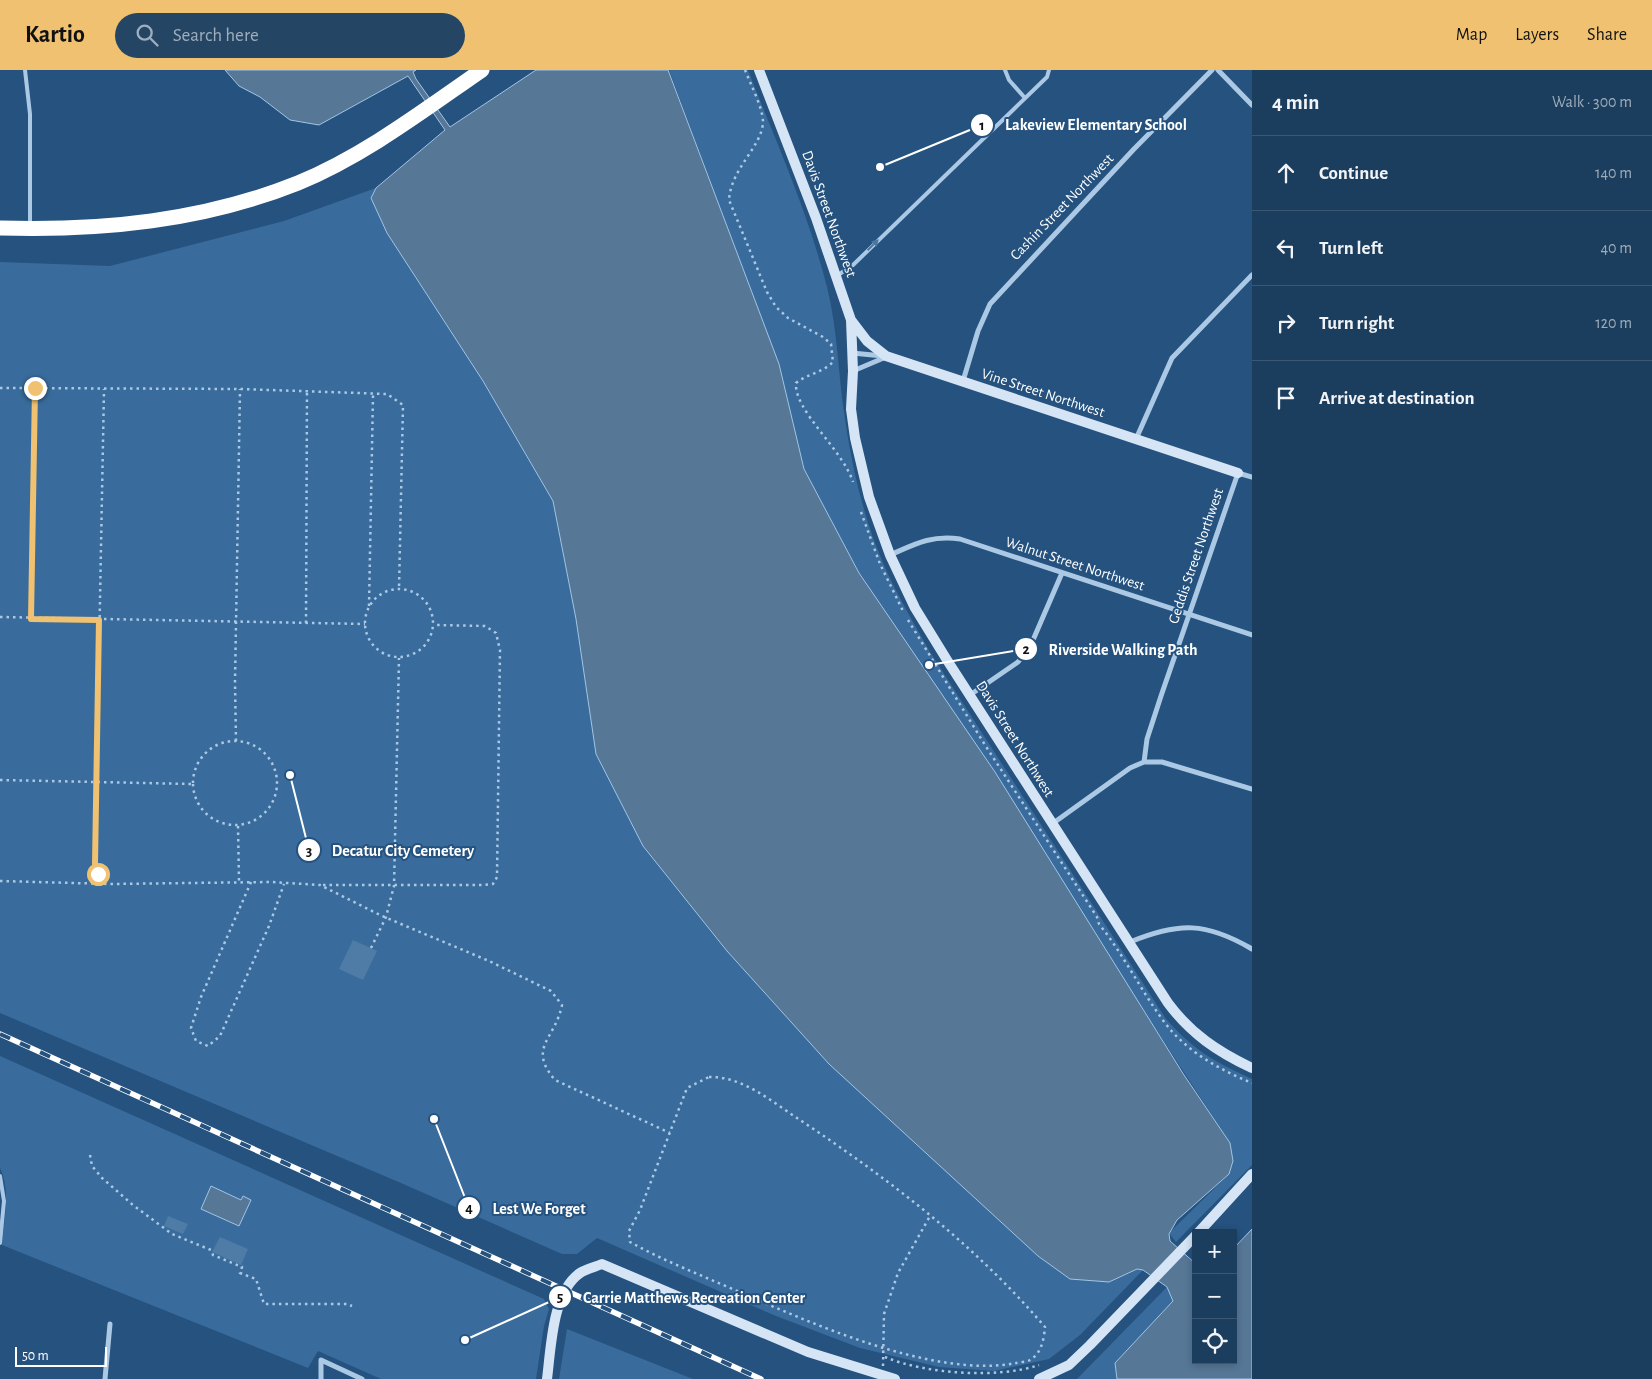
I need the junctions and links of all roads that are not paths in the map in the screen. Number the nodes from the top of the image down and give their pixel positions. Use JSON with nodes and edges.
{"nodes":[{"id":1,"x":25,"y":70,"type":"edge"},
{"id":2,"x":482,"y":70,"type":"edge"},
{"id":3,"x":759,"y":70,"type":"edge"},
{"id":4,"x":1005,"y":70,"type":"edge"},
{"id":5,"x":1049,"y":70,"type":"edge"},
{"id":6,"x":1212,"y":70,"type":"edge"},
{"id":7,"x":1218,"y":70,"type":"edge"},
{"id":8,"x":1025,"y":98,"type":"junction"},
{"id":9,"x":1252,"y":104,"type":"edge"},
{"id":10,"x":0,"y":228,"type":"edge"},
{"id":11,"x":30,"y":229,"type":"junction"},
{"id":12,"x":1252,"y":275,"type":"edge"},
{"id":13,"x":836,"y":276,"type":"junction"},
{"id":14,"x":851,"y":320,"type":"junction"},
{"id":15,"x":851,"y":353,"type":"junction"},
{"id":16,"x":886,"y":356,"type":"junction"},
{"id":17,"x":853,"y":371,"type":"junction"},
{"id":18,"x":963,"y":382,"type":"junction"},
{"id":19,"x":1136,"y":439,"type":"junction"},
{"id":20,"x":1238,"y":472,"type":"junction"},
{"id":21,"x":1252,"y":477,"type":"edge"},
{"id":22,"x":890,"y":555,"type":"junction"},
{"id":23,"x":1062,"y":573,"type":"junction"},
{"id":24,"x":1188,"y":614,"type":"junction"},
{"id":25,"x":1252,"y":635,"type":"edge"},
{"id":26,"x":970,"y":695,"type":"junction"},
{"id":27,"x":1144,"y":762,"type":"junction"},
{"id":28,"x":1252,"y":789,"type":"edge"},
{"id":29,"x":1052,"y":824,"type":"junction"},
{"id":30,"x":1130,"y":942,"type":"junction"},
{"id":31,"x":1252,"y":949,"type":"edge"},
{"id":32,"x":1252,"y":1068,"type":"edge"},
{"id":33,"x":1252,"y":1174,"type":"edge"},
{"id":34,"x":0,"y":1176,"type":"edge"},
{"id":35,"x":1202,"y":1229,"type":"edge"},
{"id":36,"x":1192,"y":1239,"type":"edge"},
{"id":37,"x":0,"y":1243,"type":"edge"},
{"id":38,"x":110,"y":1324,"type":"dead end"},
{"id":39,"x":106,"y":1379,"type":"edge"},
{"id":40,"x":321,"y":1379,"type":"edge"},
{"id":41,"x":362,"y":1379,"type":"edge"},
{"id":42,"x":547,"y":1379,"type":"edge"},
{"id":43,"x":895,"y":1379,"type":"edge"},
{"id":44,"x":1039,"y":1379,"type":"edge"}],
"edges":[{"from":1,"to":11,"type":"lane"},
{"from":2,"to":11,"type":"highway"},
{"from":3,"to":13,"type":"street","name":"Davis Street Northwest"},
{"from":4,"to":8,"type":"lane"},
{"from":5,"to":8,"type":"lane"},
{"from":6,"to":18,"type":"street","name":"Cashin Street Northwest"},
{"from":7,"to":9,"type":"street"},
{"from":13,"to":8,"type":"lane","one_way":true},
{"from":10,"to":11,"type":"highway"},
{"from":12,"to":19,"type":"street"},
{"from":13,"to":14,"type":"street","name":"Davis Street Northwest"},
{"from":14,"to":15,"type":"street","name":"Davis Street Northwest"},
{"from":14,"to":16,"type":"street","name":"Vine Street Northwest"},
{"from":15,"to":16,"type":"street"},
{"from":15,"to":17,"type":"street","name":"Davis Street Northwest"},
{"from":16,"to":17,"type":"street"},
{"from":16,"to":18,"type":"street","name":"Vine Street Northwest"},
{"from":17,"to":22,"type":"street","name":"Davis Street Northwest"},
{"from":18,"to":19,"type":"street","name":"Vine Street Northwest"},
{"from":19,"to":20,"type":"street","name":"Vine Street Northwest"},
{"from":20,"to":21,"type":"street"},
{"from":20,"to":24,"type":"street","name":"Geddis Street Northwest"},
{"from":22,"to":23,"type":"street","name":"Walnut Street Northwest"},
{"from":22,"to":26,"type":"street","name":"Davis Street Northwest"},
{"from":23,"to":24,"type":"street","name":"Walnut Street Northwest"},
{"from":23,"to":26,"type":"street"},
{"from":24,"to":25,"type":"street","name":"Walnut Street Northwest"},
{"from":24,"to":27,"type":"street","name":"Geddis Street Northwest"},
{"from":26,"to":29,"type":"street","name":"Davis Street Northwest"},
{"from":27,"to":28,"type":"street"},
{"from":27,"to":29,"type":"street"},
{"from":29,"to":30,"type":"street","name":"Davis Street Northwest"},
{"from":30,"to":31,"type":"street"},
{"from":30,"to":32,"type":"street","name":"Davis Street Northwest"},
{"from":33,"to":35,"type":"street"},
{"from":34,"to":37,"type":"lane"},
{"from":36,"to":44,"type":"street"},
{"from":38,"to":39,"type":"street"},
{"from":40,"to":41,"type":"street"},
{"from":42,"to":43,"type":"street"}]}
